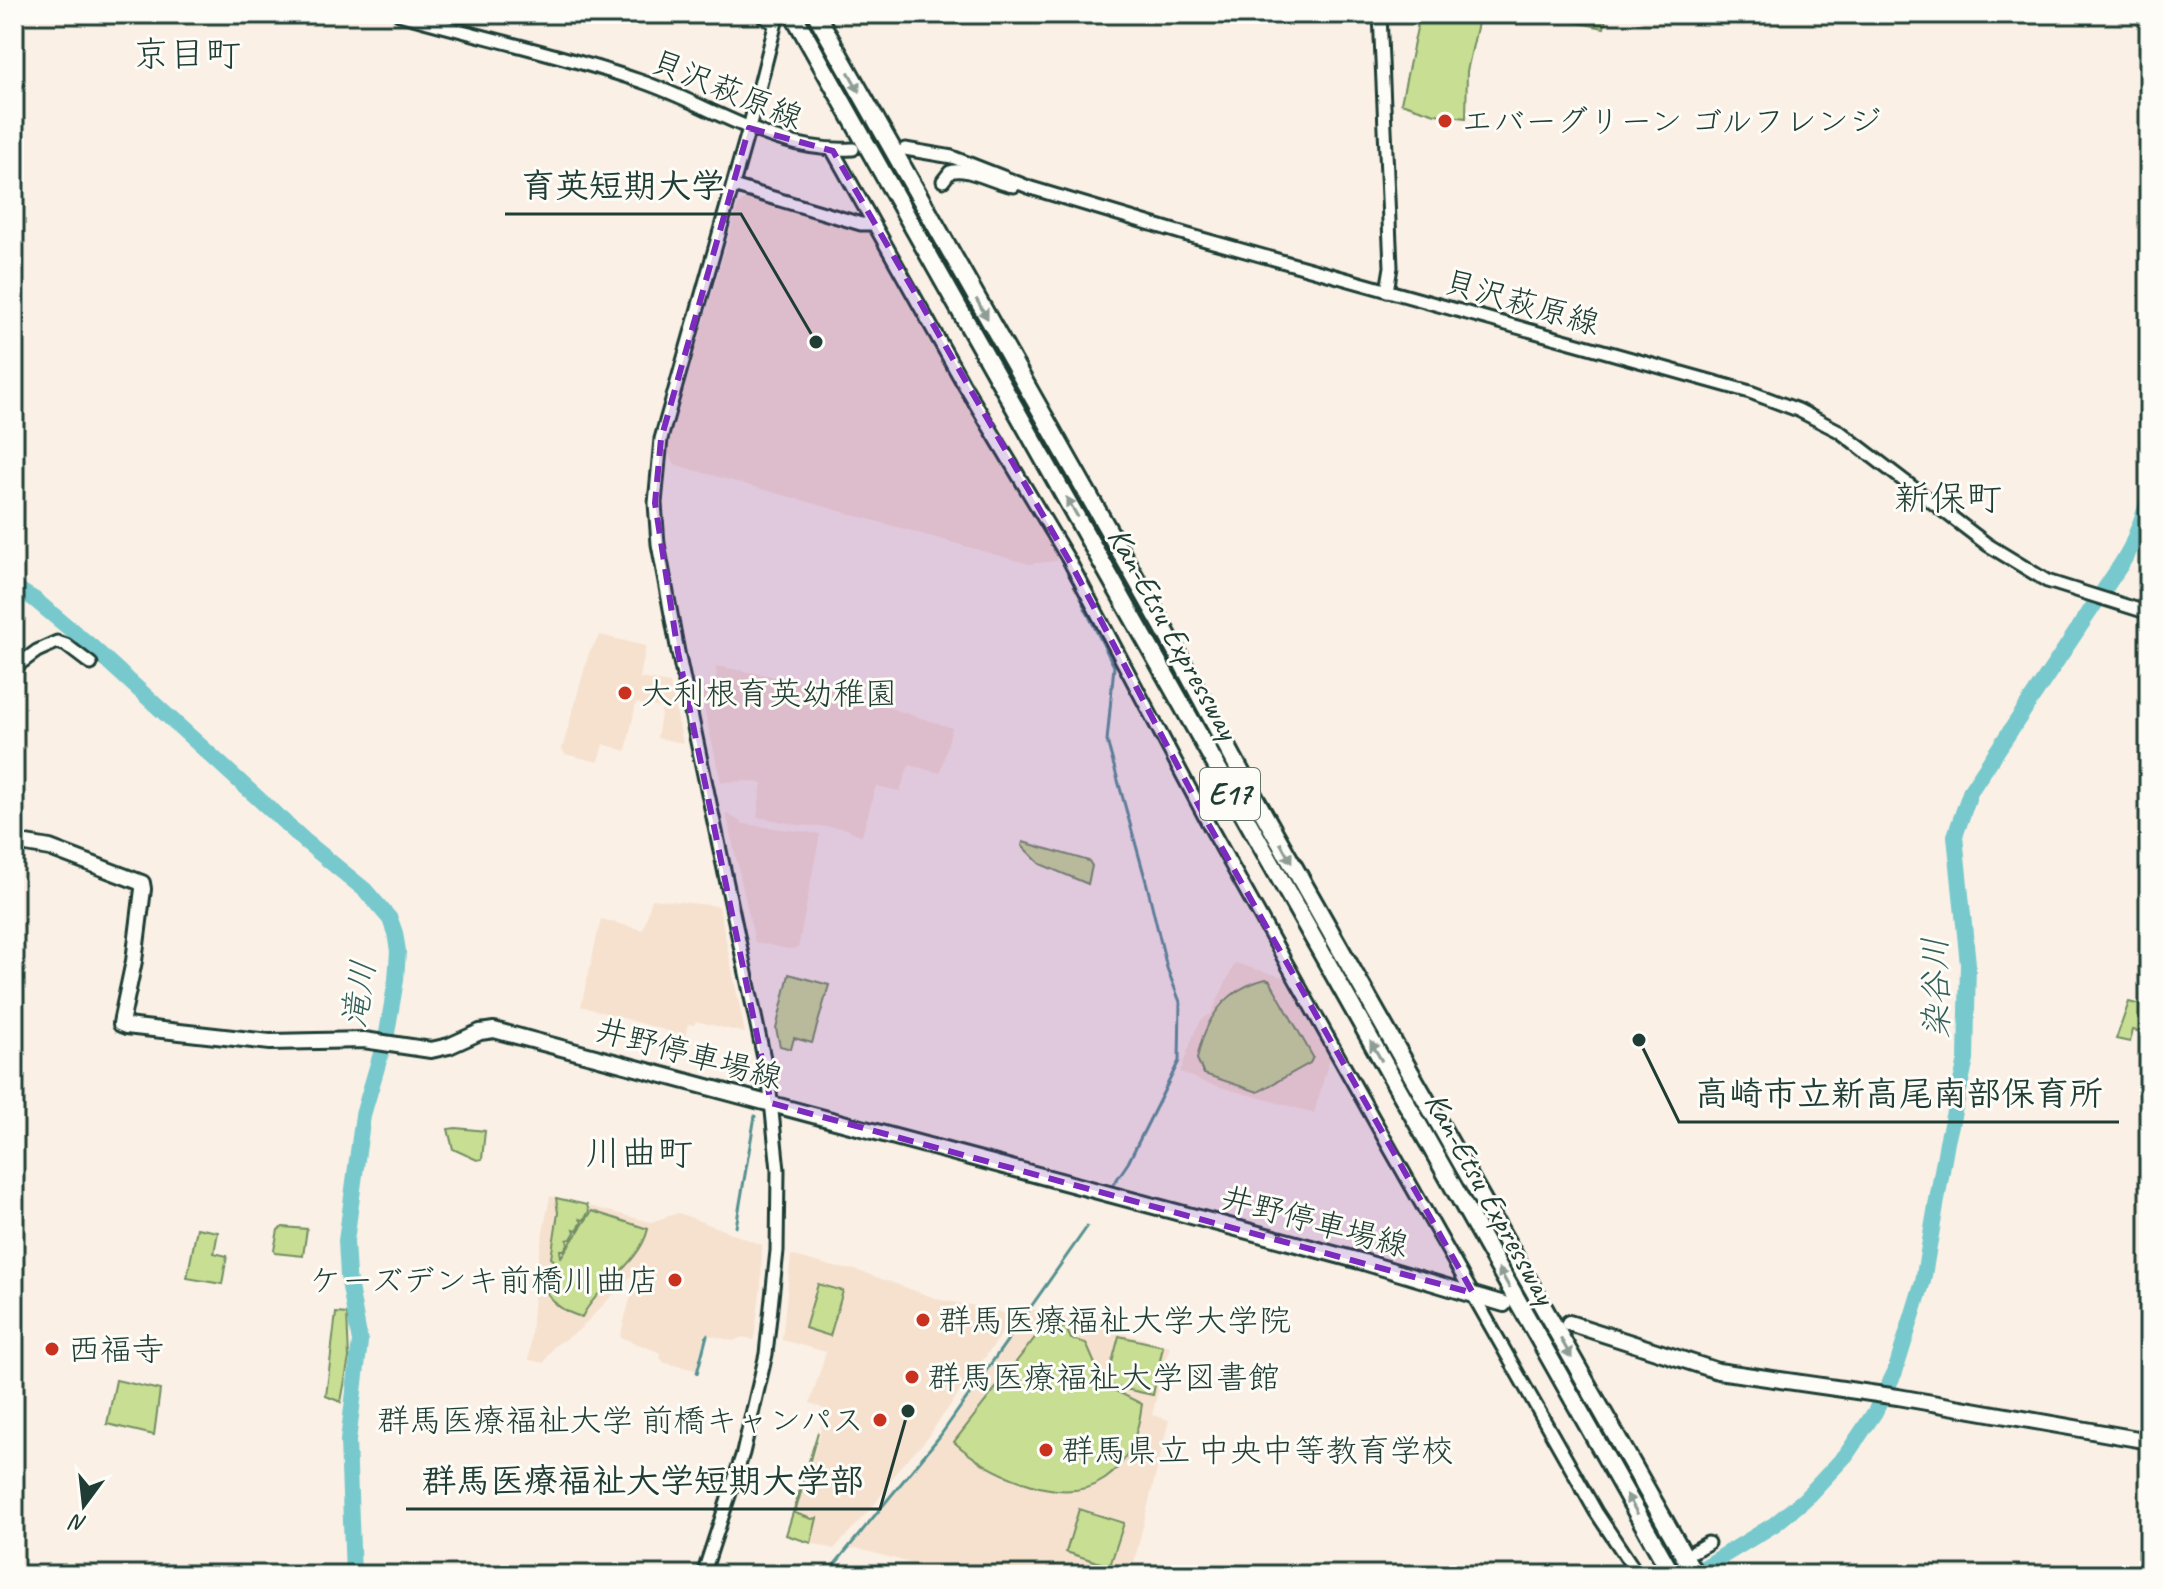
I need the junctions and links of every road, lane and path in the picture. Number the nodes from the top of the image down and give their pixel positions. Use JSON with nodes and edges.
{"nodes":[{"id":1,"x":399,"y":14,"type":"edge"},
{"id":2,"x":760,"y":14,"type":"edge"},
{"id":3,"x":793,"y":14,"type":"edge"},
{"id":4,"x":816,"y":14,"type":"edge"},
{"id":5,"x":1380,"y":14,"type":"edge"},
{"id":6,"x":776,"y":19,"type":"edge"},
{"id":7,"x":749,"y":128,"type":"junction"},
{"id":8,"x":853,"y":149,"type":"dead end"},
{"id":9,"x":905,"y":149,"type":"dead end"},
{"id":10,"x":833,"y":151,"type":"junction"},
{"id":11,"x":943,"y":181,"type":"dead end"},
{"id":12,"x":733,"y":186,"type":"junction"},
{"id":13,"x":1031,"y":188,"type":"junction"},
{"id":14,"x":873,"y":224,"type":"junction"},
{"id":15,"x":1387,"y":291,"type":"junction"},
{"id":16,"x":2149,"y":613,"type":"edge"},
{"id":17,"x":91,"y":664,"type":"dead end"},
{"id":18,"x":14,"y":668,"type":"edge"},
{"id":19,"x":14,"y":842,"type":"edge"},
{"id":20,"x":771,"y":1103,"type":"junction"},
{"id":21,"x":1473,"y":1293,"type":"junction"},
{"id":22,"x":1504,"y":1304,"type":"dead end"},
{"id":23,"x":1569,"y":1323,"type":"dead end"},
{"id":24,"x":2149,"y":1441,"type":"edge"},
{"id":25,"x":1708,"y":1543,"type":"dead end"},
{"id":26,"x":1692,"y":1562,"type":"edge"},
{"id":27,"x":1664,"y":1574,"type":"edge"},
{"id":28,"x":703,"y":1575,"type":"edge"},
{"id":29,"x":1638,"y":1575,"type":"edge"}],
"edges":[{"from":1,"to":7,"type":"street","name":"貝沢萩原線"},
{"from":2,"to":6,"type":"street"},
{"from":27,"to":3,"type":"highway","name":"Kan-Etsu Expressway","number":"E17","one_way":true},
{"from":4,"to":26,"type":"highway","name":"Kan-Etsu Expressway","number":"E17","one_way":true},
{"from":5,"to":15,"type":"street"},
{"from":6,"to":7,"type":"street"},
{"from":7,"to":10,"type":"street","name":"貝沢萩原線"},
{"from":7,"to":12,"type":"street"},
{"from":8,"to":10,"type":"street","name":"貝沢萩原線"},
{"from":9,"to":13,"type":"street","name":"貝沢萩原線"},
{"from":10,"to":14,"type":"street"},
{"from":11,"to":13,"type":"street"},
{"from":12,"to":14,"type":"street"},
{"from":12,"to":20,"type":"street"},
{"from":13,"to":15,"type":"street","name":"貝沢萩原線"},
{"from":14,"to":21,"type":"street"},
{"from":15,"to":16,"type":"street","name":"貝沢萩原線"},
{"from":17,"to":18,"type":"street"},
{"from":19,"to":20,"type":"main road","name":"井野停車場線"},
{"from":20,"to":21,"type":"main road","name":"井野停車場線"},
{"from":20,"to":28,"type":"street"},
{"from":21,"to":22,"type":"main road","name":"井野停車場線"},
{"from":21,"to":29,"type":"street"},
{"from":23,"to":24,"type":"main road"},
{"from":25,"to":26,"type":"street"}]}
